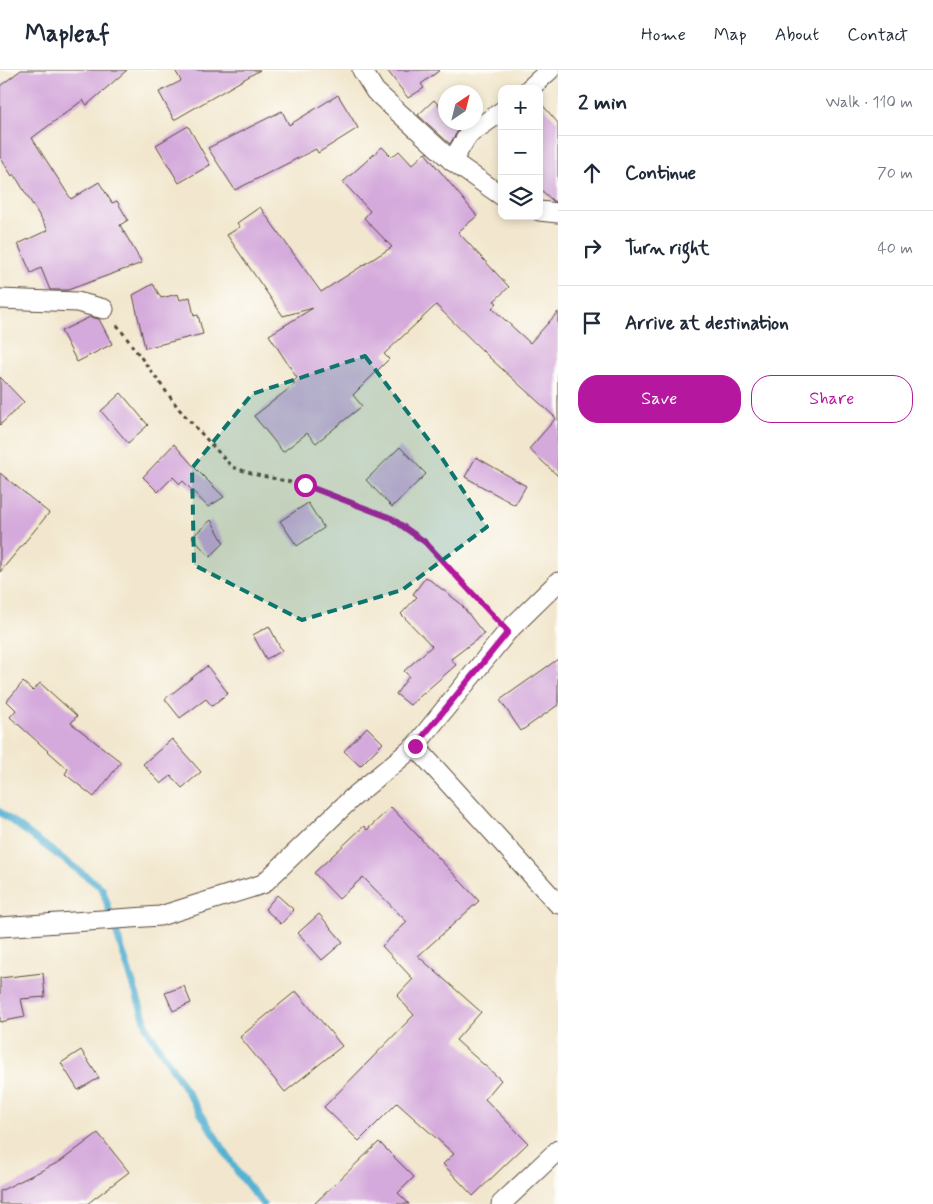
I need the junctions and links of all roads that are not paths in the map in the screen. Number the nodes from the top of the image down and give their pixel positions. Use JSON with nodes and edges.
{"nodes":[{"id":1,"x":362,"y":70,"type":"edge"},
{"id":2,"x":550,"y":70,"type":"edge"},
{"id":3,"x":533,"y":85,"type":"edge"},
{"id":4,"x":498,"y":113,"type":"edge"},
{"id":5,"x":452,"y":161,"type":"junction"},
{"id":6,"x":498,"y":193,"type":"edge"},
{"id":7,"x":543,"y":211,"type":"edge"},
{"id":8,"x":558,"y":213,"type":"edge"},
{"id":9,"x":0,"y":299,"type":"edge"},
{"id":10,"x":104,"y":308,"type":"road end"},
{"id":11,"x":558,"y":582,"type":"edge"},
{"id":12,"x":415,"y":746,"type":"junction"},
{"id":13,"x":558,"y":904,"type":"edge"},
{"id":14,"x":0,"y":927,"type":"edge"},
{"id":15,"x":557,"y":1156,"type":"edge"},
{"id":16,"x":502,"y":1204,"type":"edge"}],
"edges":[{"from":1,"to":5,"type":"street"},
{"from":2,"to":3,"type":"street"},
{"from":4,"to":5,"type":"street"},
{"from":5,"to":6,"type":"street"},
{"from":7,"to":8,"type":"street"},
{"from":9,"to":10,"type":"street"},
{"from":11,"to":12,"type":"street"},
{"from":12,"to":13,"type":"street"},
{"from":12,"to":14,"type":"street"},
{"from":15,"to":16,"type":"street"}]}
